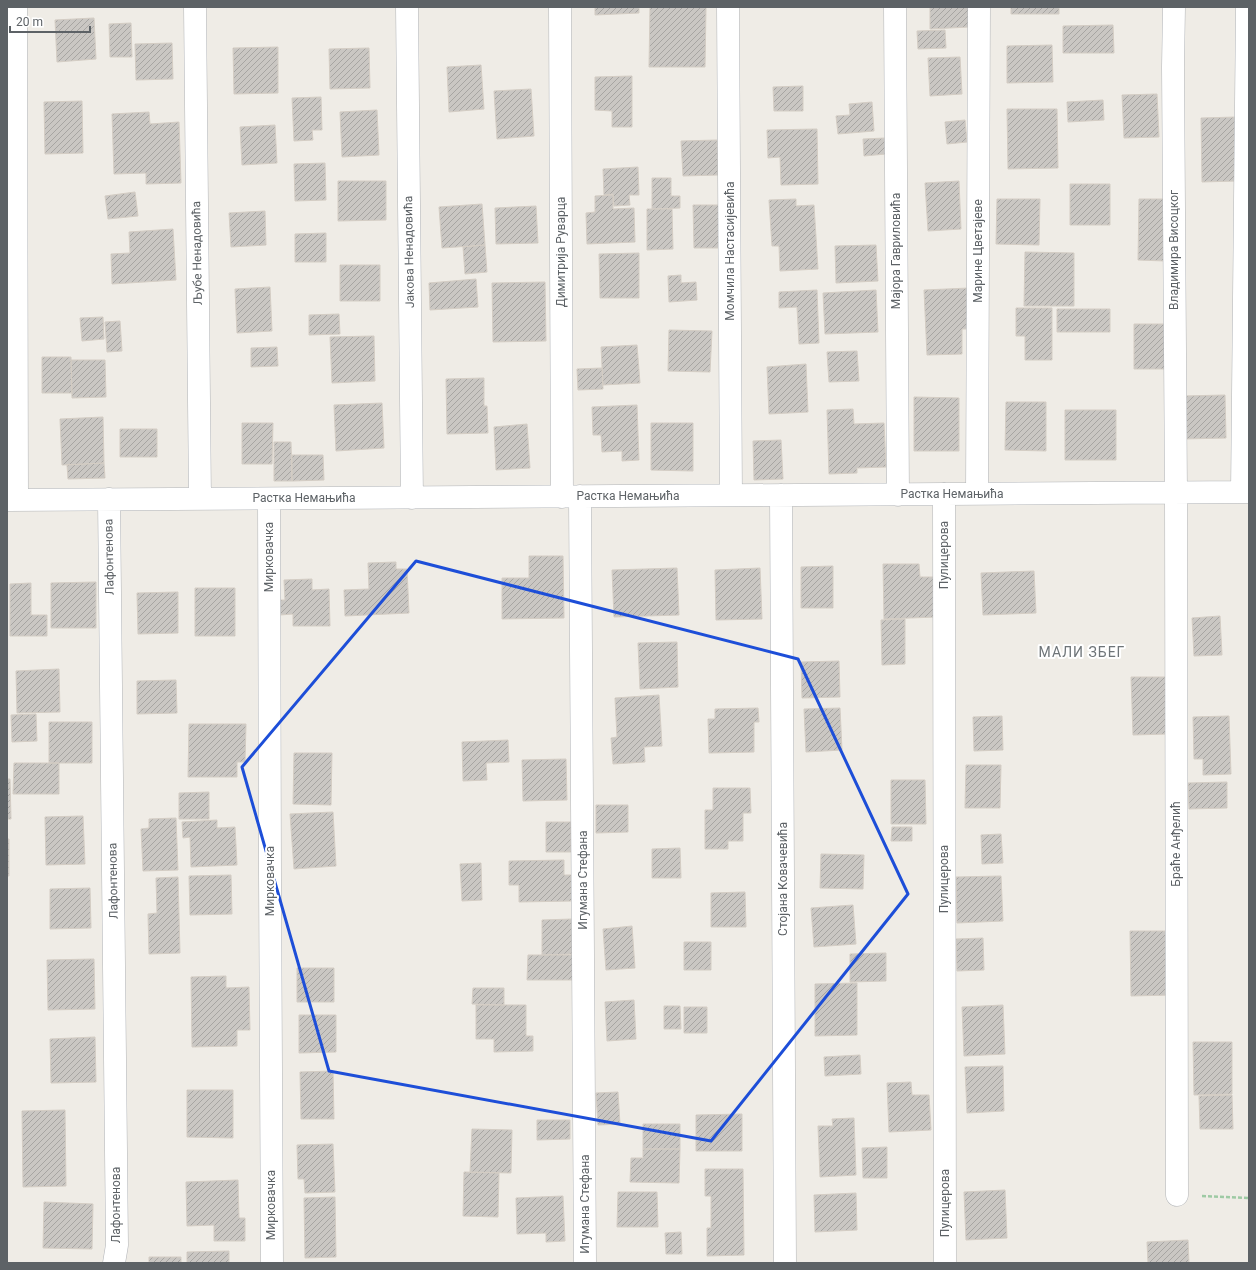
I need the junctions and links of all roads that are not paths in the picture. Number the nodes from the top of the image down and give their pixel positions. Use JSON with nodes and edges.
{"nodes":[{"id":1,"x":16,"y":7,"type":"edge"},
{"id":2,"x":195,"y":7,"type":"edge"},
{"id":3,"x":407,"y":7,"type":"edge"},
{"id":4,"x":560,"y":7,"type":"edge"},
{"id":5,"x":728,"y":7,"type":"edge"},
{"id":6,"x":895,"y":7,"type":"edge"},
{"id":7,"x":979,"y":7,"type":"edge"},
{"id":8,"x":1174,"y":7,"type":"edge"},
{"id":9,"x":1246,"y":7,"type":"edge"},
{"id":10,"x":1245,"y":492,"type":"edge"},
{"id":11,"x":1176,"y":493,"type":"junction"},
{"id":12,"x":898,"y":494,"type":"junction"},
{"id":13,"x":944,"y":494,"type":"junction"},
{"id":14,"x":977,"y":494,"type":"junction"},
{"id":15,"x":731,"y":495,"type":"junction"},
{"id":16,"x":781,"y":495,"type":"junction"},
{"id":17,"x":571,"y":496,"type":"junction"},
{"id":18,"x":412,"y":498,"type":"junction"},
{"id":19,"x":109,"y":499,"type":"junction"},
{"id":20,"x":200,"y":499,"type":"junction"},
{"id":21,"x":269,"y":499,"type":"junction"},
{"id":22,"x":12,"y":500,"type":"edge"},
{"id":23,"x":1177,"y":1195,"type":"road end"},
{"id":24,"x":114,"y":1263,"type":"edge"},
{"id":25,"x":272,"y":1263,"type":"edge"},
{"id":26,"x":585,"y":1263,"type":"edge"},
{"id":27,"x":785,"y":1263,"type":"edge"},
{"id":28,"x":945,"y":1263,"type":"edge"}],
"edges":[{"from":1,"to":22,"type":"street"},
{"from":2,"to":20,"type":"street","name":"Љубе Ненадовића"},
{"from":3,"to":18,"type":"street","name":"Јакова Ненадовића"},
{"from":4,"to":17,"type":"street","name":"Димитрија Руварца"},
{"from":5,"to":15,"type":"street","name":"Момчила Настасијевића"},
{"from":6,"to":12,"type":"street","name":"Мајора Гавриловића"},
{"from":7,"to":14,"type":"street","name":"Марине Цветајеве"},
{"from":8,"to":11,"type":"street","name":"Владимира Висоцког"},
{"from":9,"to":10,"type":"street"},
{"from":10,"to":11,"type":"street","name":"Растка Немањића"},
{"from":11,"to":14,"type":"street","name":"Растка Немањића"},
{"from":11,"to":23,"type":"street","name":"Браће Анђелић"},
{"from":12,"to":13,"type":"street","name":"Растка Немањића"},
{"from":12,"to":16,"type":"street","name":"Растка Немањића"},
{"from":13,"to":14,"type":"street","name":"Растка Немањића"},
{"from":13,"to":28,"type":"street","name":"Пулицерова"},
{"from":15,"to":16,"type":"street","name":"Растка Немањића"},
{"from":15,"to":17,"type":"street","name":"Растка Немањића"},
{"from":16,"to":27,"type":"street","name":"Стојана Ковачевића"},
{"from":17,"to":18,"type":"street","name":"Растка Немањића"},
{"from":17,"to":26,"type":"street","name":"Игумана Стефана"},
{"from":18,"to":21,"type":"street","name":"Растка Немањића"},
{"from":19,"to":20,"type":"street","name":"Растка Немањића"},
{"from":19,"to":22,"type":"street","name":"Растка Немањића"},
{"from":19,"to":24,"type":"street","name":"Лафонтенова"},
{"from":20,"to":21,"type":"street","name":"Растка Немањића"},
{"from":21,"to":25,"type":"street","name":"Мирковачка"}]}
